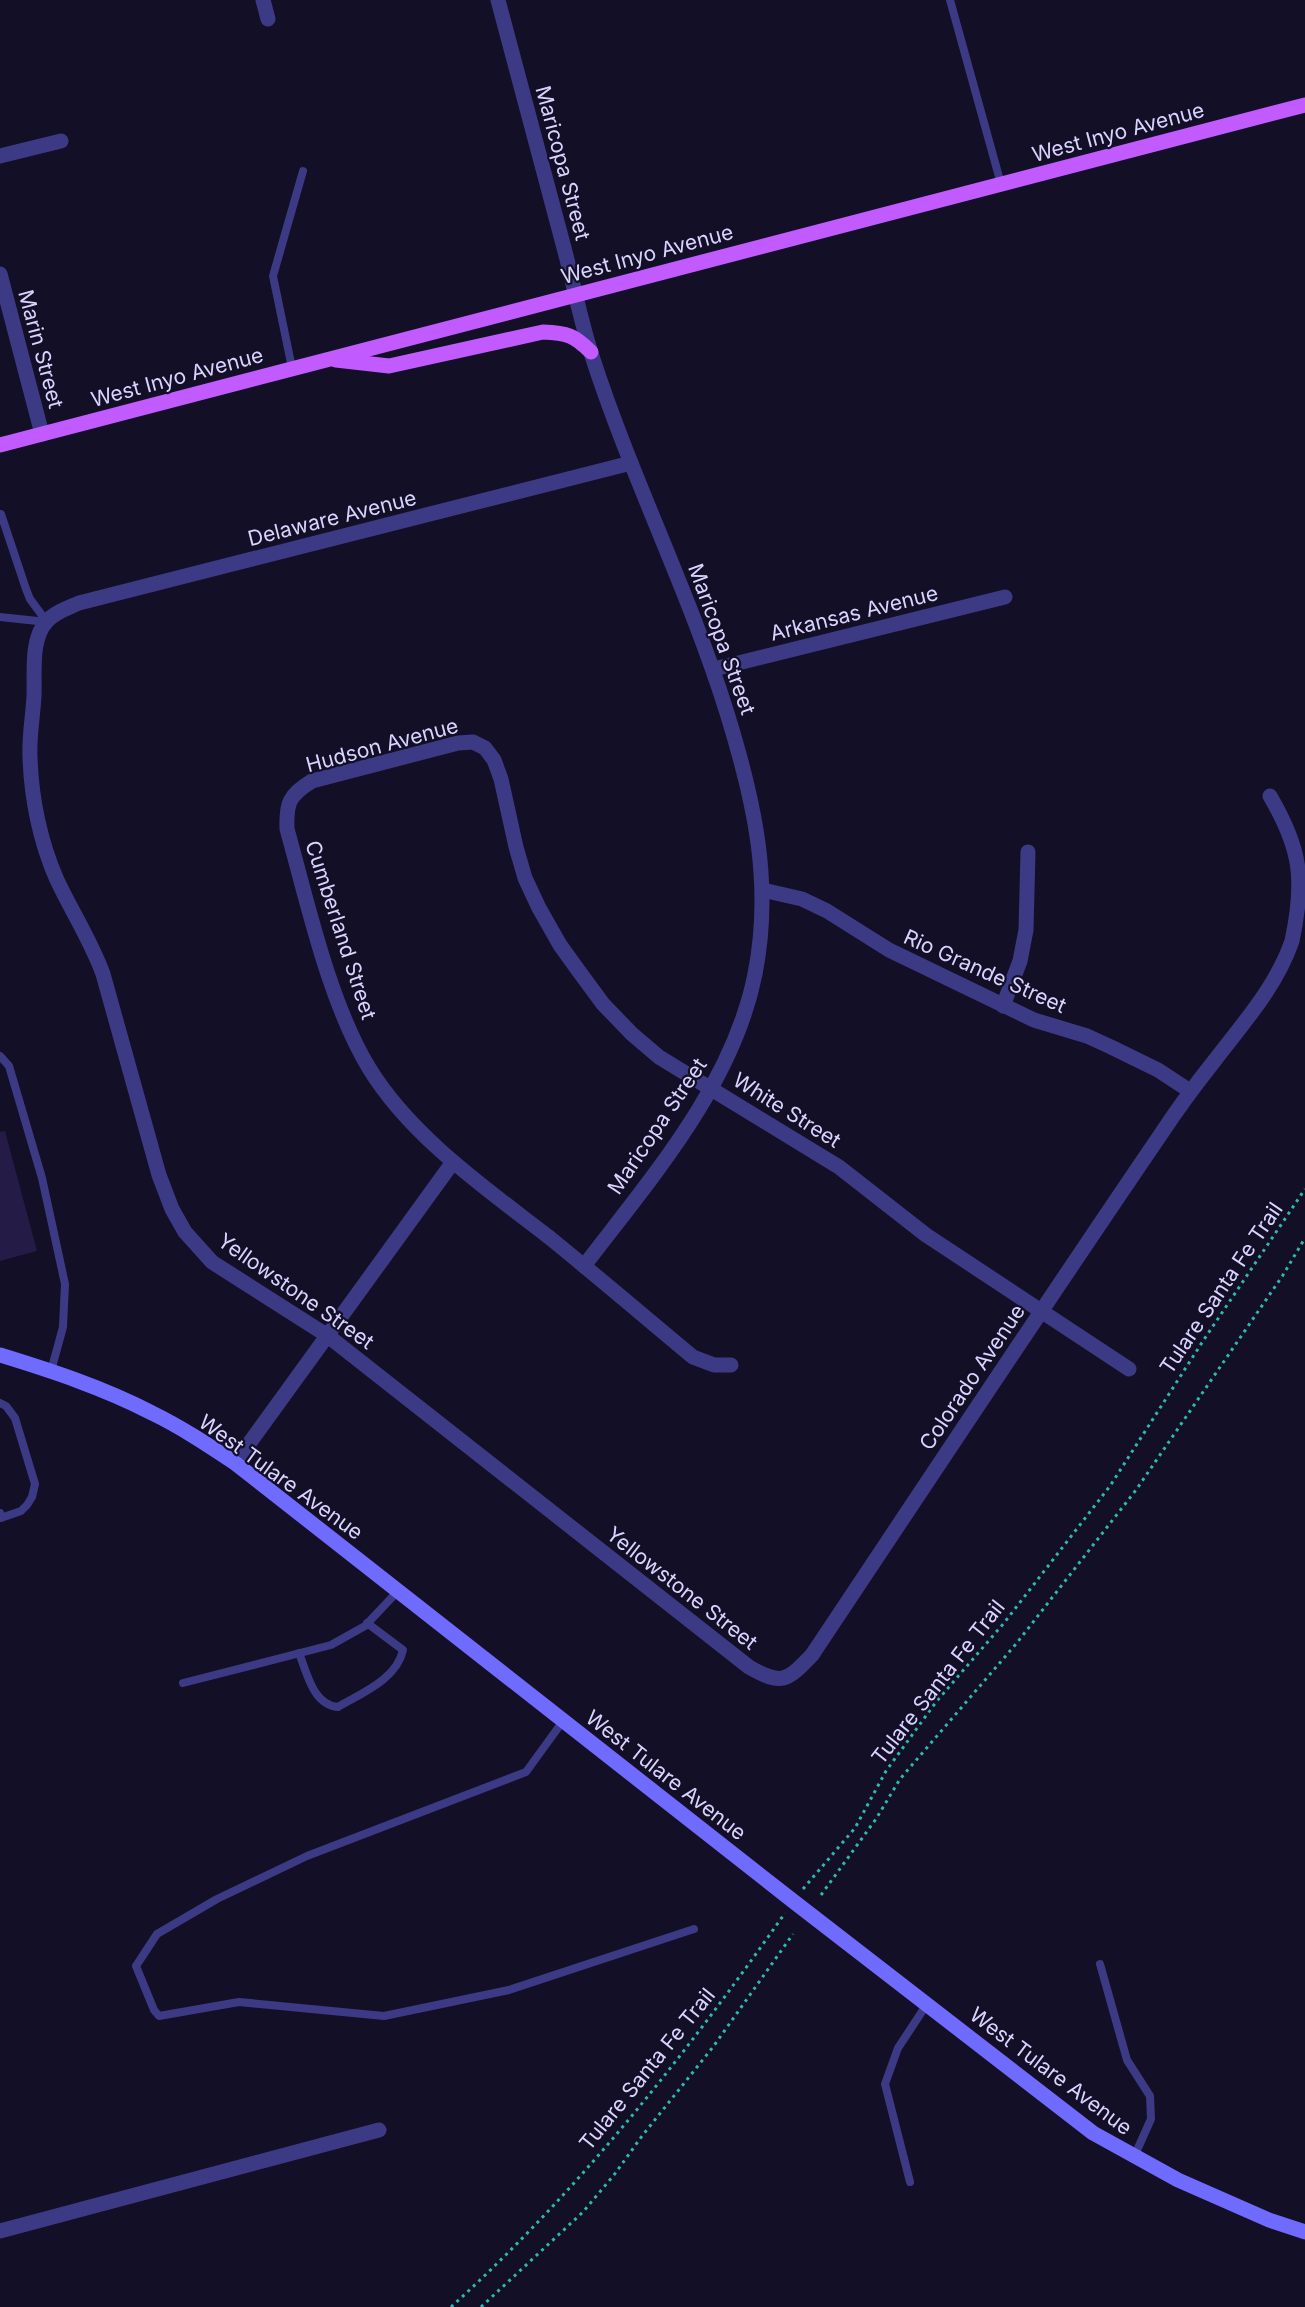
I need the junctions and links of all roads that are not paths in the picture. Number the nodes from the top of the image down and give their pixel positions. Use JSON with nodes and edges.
{"nodes":[{"id":1,"x":263,"y":0,"type":"edge"},
{"id":2,"x":498,"y":0,"type":"edge"},
{"id":3,"x":950,"y":0,"type":"edge"},
{"id":4,"x":268,"y":19,"type":"dead end"},
{"id":5,"x":1305,"y":105,"type":"edge"},
{"id":6,"x":61,"y":141,"type":"dead end"},
{"id":7,"x":0,"y":156,"type":"edge"},
{"id":8,"x":303,"y":171,"type":"dead end"},
{"id":9,"x":1001,"y":184,"type":"junction"},
{"id":10,"x":0,"y":274,"type":"edge"},
{"id":11,"x":576,"y":294,"type":"junction"},
{"id":12,"x":591,"y":352,"type":"junction"},
{"id":13,"x":327,"y":359,"type":"junction"},
{"id":14,"x":292,"y":368,"type":"junction"},
{"id":15,"x":42,"y":434,"type":"junction"},
{"id":16,"x":0,"y":445,"type":"edge"},
{"id":17,"x":632,"y":464,"type":"junction"},
{"id":18,"x":1,"y":514,"type":"edge"},
{"id":19,"x":1005,"y":597,"type":"dead end"},
{"id":20,"x":0,"y":617,"type":"edge"},
{"id":21,"x":46,"y":622,"type":"junction"},
{"id":22,"x":714,"y":669,"type":"junction"},
{"id":23,"x":486,"y":748,"type":"joint"},
{"id":24,"x":1270,"y":796,"type":"dead end"},
{"id":25,"x":291,"y":797,"type":"joint"},
{"id":26,"x":1028,"y":852,"type":"dead end"},
{"id":27,"x":763,"y":890,"type":"junction"},
{"id":28,"x":1003,"y":1006,"type":"junction"},
{"id":29,"x":0,"y":1056,"type":"edge"},
{"id":30,"x":710,"y":1088,"type":"junction"},
{"id":31,"x":1190,"y":1091,"type":"junction"},
{"id":32,"x":453,"y":1162,"type":"junction"},
{"id":33,"x":584,"y":1266,"type":"junction"},
{"id":34,"x":1041,"y":1311,"type":"junction"},
{"id":35,"x":328,"y":1336,"type":"junction"},
{"id":36,"x":0,"y":1355,"type":"edge"},
{"id":37,"x":731,"y":1365,"type":"dead end"},
{"id":38,"x":1129,"y":1369,"type":"dead end"},
{"id":39,"x":51,"y":1371,"type":"junction"},
{"id":40,"x":0,"y":1403,"type":"edge"},
{"id":41,"x":235,"y":1463,"type":"junction"},
{"id":42,"x":0,"y":1513,"type":"edge"},
{"id":43,"x":398,"y":1591,"type":"junction"},
{"id":44,"x":367,"y":1623,"type":"junction"},
{"id":45,"x":299,"y":1653,"type":"junction"},
{"id":46,"x":781,"y":1679,"type":"joint"},
{"id":47,"x":183,"y":1683,"type":"dead end"},
{"id":48,"x":563,"y":1721,"type":"junction"},
{"id":49,"x":694,"y":1929,"type":"dead end"},
{"id":50,"x":1100,"y":1964,"type":"dead end"},
{"id":51,"x":927,"y":2004,"type":"junction"},
{"id":52,"x":379,"y":2130,"type":"dead end"},
{"id":53,"x":1134,"y":2157,"type":"junction"},
{"id":54,"x":910,"y":2182,"type":"dead end"},
{"id":55,"x":0,"y":2231,"type":"edge"},
{"id":56,"x":1305,"y":2232,"type":"edge"}],
"edges":[{"from":1,"to":4,"type":"street"},
{"from":2,"to":11,"type":"street","name":"Maricopa Street"},
{"from":3,"to":9,"type":"lane"},
{"from":5,"to":9,"type":"main road","name":"West Inyo Avenue"},
{"from":6,"to":7,"type":"street"},
{"from":8,"to":14,"type":"lane"},
{"from":9,"to":11,"type":"main road","name":"West Inyo Avenue"},
{"from":10,"to":15,"type":"street","name":"Marin Street"},
{"from":11,"to":12,"type":"street","name":"Maricopa Street"},
{"from":11,"to":13,"type":"main road","name":"West Inyo Avenue"},
{"from":12,"to":13,"type":"main road"},
{"from":12,"to":17,"type":"street","name":"Maricopa Street"},
{"from":13,"to":14,"type":"main road","name":"West Inyo Avenue"},
{"from":14,"to":15,"type":"main road","name":"West Inyo Avenue"},
{"from":15,"to":16,"type":"main road","name":"West Inyo Avenue"},
{"from":17,"to":21,"type":"street","name":"Delaware Avenue"},
{"from":17,"to":22,"type":"street","name":"Maricopa Street"},
{"from":18,"to":21,"type":"lane"},
{"from":19,"to":22,"type":"street","name":"Arkansas Avenue"},
{"from":20,"to":21,"type":"lane"},
{"from":21,"to":35,"type":"street","name":"Yellowstone Street"},
{"from":22,"to":27,"type":"street","name":"Maricopa Street"},
{"from":23,"to":25,"type":"street","name":"Hudson Avenue"},
{"from":23,"to":30,"type":"street","name":"White Street"},
{"from":24,"to":31,"type":"street","name":"Colorado Avenue"},
{"from":25,"to":32,"type":"street","name":"Cumberland Street"},
{"from":26,"to":28,"type":"street"},
{"from":27,"to":28,"type":"street","name":"Rio Grande Street"},
{"from":27,"to":30,"type":"street","name":"Maricopa Street"},
{"from":28,"to":31,"type":"street","name":"Rio Grande Street"},
{"from":29,"to":39,"type":"lane"},
{"from":30,"to":33,"type":"street","name":"Maricopa Street"},
{"from":30,"to":34,"type":"street","name":"White Street"},
{"from":31,"to":34,"type":"street","name":"Colorado Avenue"},
{"from":32,"to":33,"type":"street","name":"Cumberland Street"},
{"from":32,"to":35,"type":"street"},
{"from":33,"to":37,"type":"street","name":"Cumberland Street"},
{"from":34,"to":38,"type":"street","name":"White Street"},
{"from":34,"to":46,"type":"street","name":"Colorado Avenue"},
{"from":35,"to":41,"type":"street"},
{"from":35,"to":46,"type":"street","name":"Yellowstone Street"},
{"from":36,"to":39,"type":"main road","name":"West Tulare Avenue"},
{"from":39,"to":41,"type":"main road","name":"West Tulare Avenue"},
{"from":40,"to":42,"type":"lane"},
{"from":41,"to":43,"type":"main road","name":"West Tulare Avenue"},
{"from":43,"to":44,"type":"lane"},
{"from":43,"to":48,"type":"main road","name":"West Tulare Avenue"},
{"from":44,"to":45,"type":"lane"},
{"from":44,"to":45,"type":"lane"},
{"from":45,"to":47,"type":"lane"},
{"from":48,"to":49,"type":"lane"},
{"from":48,"to":51,"type":"main road","name":"West Tulare Avenue"},
{"from":50,"to":53,"type":"lane"},
{"from":51,"to":53,"type":"main road","name":"West Tulare Avenue"},
{"from":51,"to":54,"type":"lane"},
{"from":52,"to":55,"type":"street"},
{"from":53,"to":56,"type":"main road","name":"West Tulare Avenue"}]}
